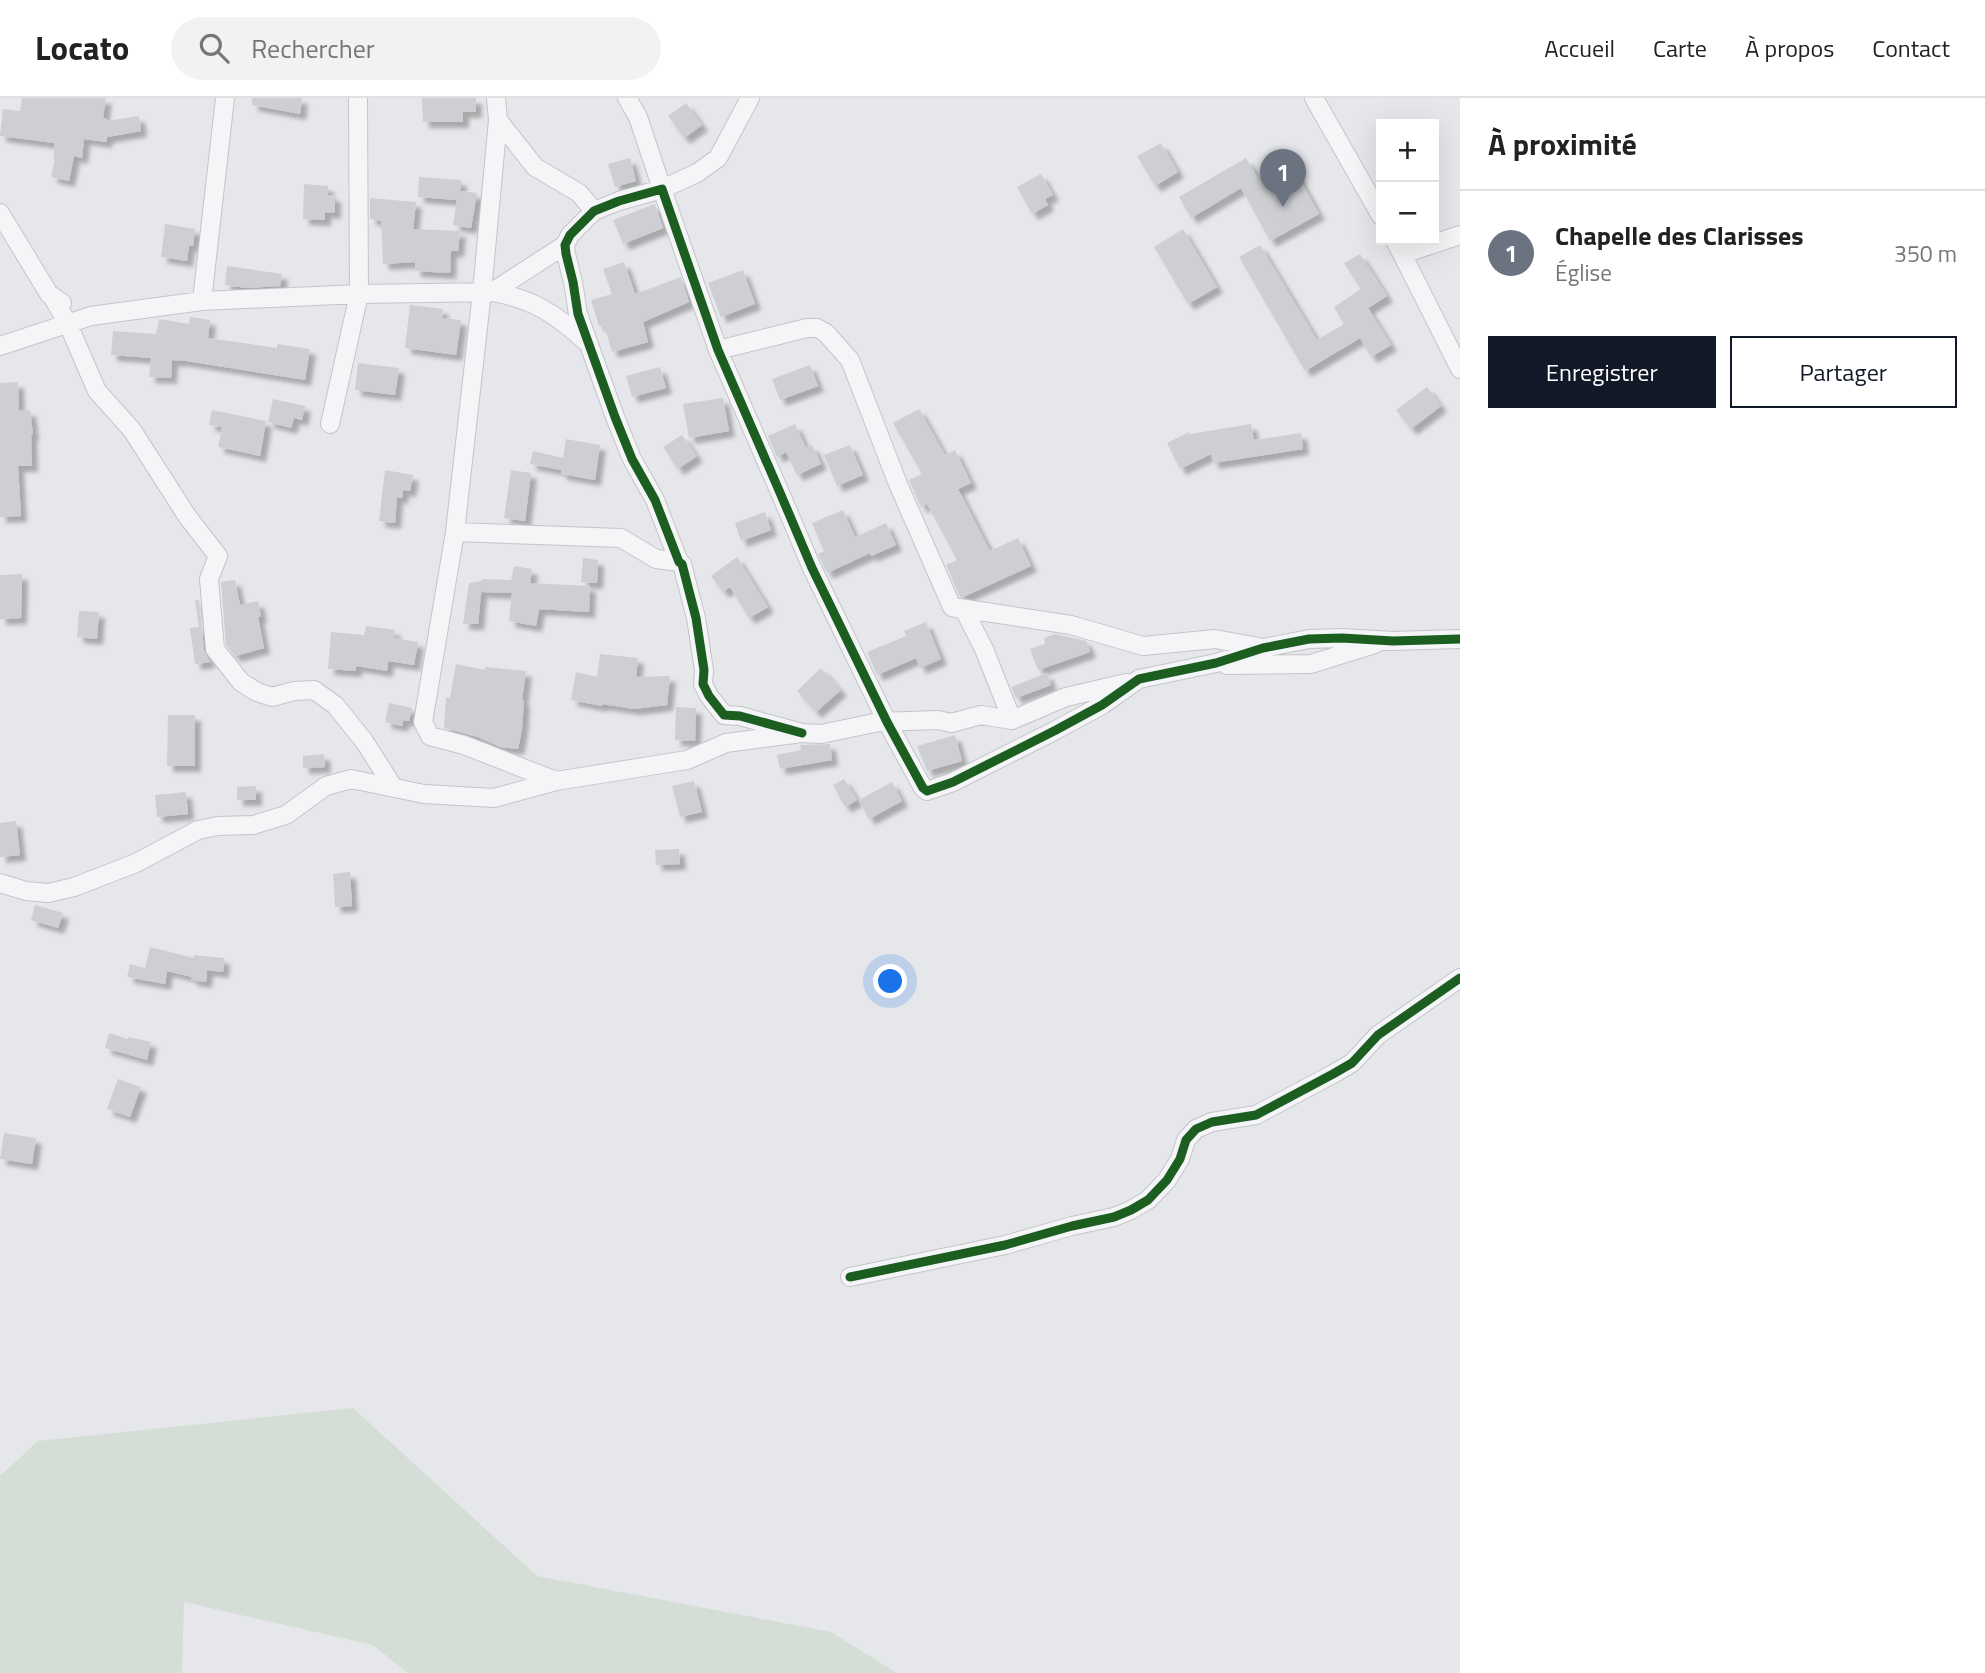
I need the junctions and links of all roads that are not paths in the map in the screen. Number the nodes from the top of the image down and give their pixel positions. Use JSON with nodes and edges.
{"nodes":[{"id":1,"x":225,"y":98,"type":"edge"},
{"id":2,"x":358,"y":98,"type":"edge"},
{"id":3,"x":496,"y":98,"type":"edge"},
{"id":4,"x":627,"y":98,"type":"edge"},
{"id":5,"x":750,"y":98,"type":"edge"},
{"id":6,"x":1314,"y":98,"type":"edge"},
{"id":7,"x":498,"y":120,"type":"junction"},
{"id":8,"x":662,"y":189,"type":"junction"},
{"id":9,"x":1376,"y":207,"type":"edge"},
{"id":10,"x":594,"y":211,"type":"junction"},
{"id":11,"x":0,"y":213,"type":"edge"},
{"id":12,"x":1460,"y":235,"type":"edge"},
{"id":13,"x":565,"y":245,"type":"junction"},
{"id":14,"x":1399,"y":247,"type":"edge"},
{"id":15,"x":487,"y":292,"type":"junction"},
{"id":16,"x":359,"y":294,"type":"junction"},
{"id":17,"x":53,"y":299,"type":"junction"},
{"id":18,"x":202,"y":301,"type":"junction"},
{"id":19,"x":91,"y":316,"type":"junction"},
{"id":20,"x":68,"y":324,"type":"junction"},
{"id":21,"x":0,"y":345,"type":"edge"},
{"id":22,"x":590,"y":345,"type":"junction"},
{"id":23,"x":718,"y":350,"type":"junction"},
{"id":24,"x":1459,"y":365,"type":"edge"},
{"id":25,"x":330,"y":424,"type":"dead end"},
{"id":26,"x":455,"y":532,"type":"junction"},
{"id":27,"x":679,"y":562,"type":"junction"},
{"id":28,"x":952,"y":607,"type":"junction"},
{"id":29,"x":1460,"y":639,"type":"edge"},
{"id":30,"x":1385,"y":641,"type":"junction"},
{"id":31,"x":1263,"y":648,"type":"junction"},
{"id":32,"x":1205,"y":666,"type":"junction"},
{"id":33,"x":1139,"y":680,"type":"junction"},
{"id":34,"x":1012,"y":720,"type":"junction"},
{"id":35,"x":887,"y":722,"type":"junction"},
{"id":36,"x":802,"y":733,"type":"junction"},
{"id":37,"x":556,"y":781,"type":"junction"},
{"id":38,"x":394,"y":788,"type":"junction"},
{"id":39,"x":0,"y":883,"type":"edge"},
{"id":40,"x":1460,"y":978,"type":"edge"},
{"id":41,"x":850,"y":1277,"type":"dead end"}],
"edges":[{"from":1,"to":18,"type":"street"},
{"from":2,"to":16,"type":"street"},
{"from":3,"to":7,"type":"street"},
{"from":4,"to":8,"type":"street"},
{"from":5,"to":8,"type":"street"},
{"from":6,"to":9,"type":"street"},
{"from":7,"to":10,"type":"street"},
{"from":7,"to":15,"type":"street"},
{"from":8,"to":10,"type":"street"},
{"from":8,"to":23,"type":"street"},
{"from":10,"to":13,"type":"street"},
{"from":11,"to":17,"type":"street"},
{"from":12,"to":14,"type":"street"},
{"from":13,"to":15,"type":"street"},
{"from":13,"to":22,"type":"street"},
{"from":14,"to":24,"type":"street"},
{"from":15,"to":16,"type":"street"},
{"from":15,"to":22,"type":"street"},
{"from":15,"to":26,"type":"street"},
{"from":16,"to":18,"type":"street"},
{"from":16,"to":25,"type":"street"},
{"from":17,"to":19,"type":"street"},
{"from":17,"to":20,"type":"street"},
{"from":18,"to":19,"type":"street"},
{"from":19,"to":20,"type":"street"},
{"from":20,"to":21,"type":"street"},
{"from":20,"to":38,"type":"street"},
{"from":22,"to":27,"type":"street"},
{"from":23,"to":28,"type":"street"},
{"from":23,"to":35,"type":"street"},
{"from":26,"to":27,"type":"street"},
{"from":26,"to":37,"type":"street"},
{"from":27,"to":36,"type":"street"},
{"from":28,"to":31,"type":"street"},
{"from":28,"to":34,"type":"street"},
{"from":29,"to":30,"type":"street"},
{"from":30,"to":31,"type":"street"},
{"from":30,"to":32,"type":"street"},
{"from":31,"to":32,"type":"street"},
{"from":32,"to":33,"type":"street"},
{"from":33,"to":34,"type":"street"},
{"from":33,"to":35,"type":"street"},
{"from":34,"to":35,"type":"street"},
{"from":35,"to":36,"type":"street"},
{"from":36,"to":37,"type":"street"},
{"from":37,"to":38,"type":"street"},
{"from":38,"to":39,"type":"street"},
{"from":40,"to":41,"type":"street"}]}
